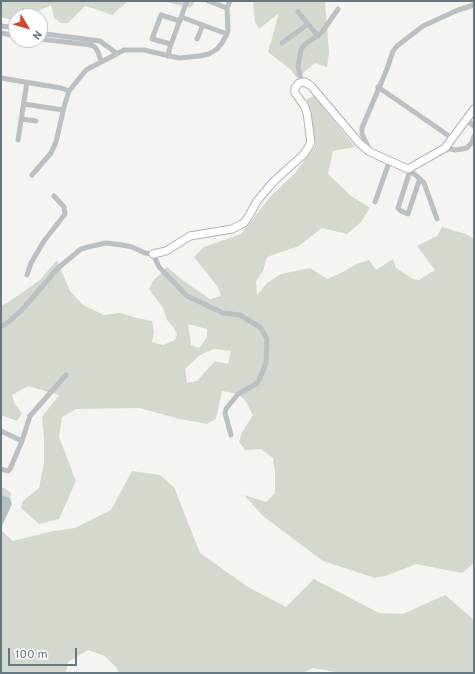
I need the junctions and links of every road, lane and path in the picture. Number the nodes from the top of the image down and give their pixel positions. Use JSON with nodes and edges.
{"nodes":[{"id":1,"x":187,"y":1,"type":"edge"},
{"id":2,"x":208,"y":1,"type":"edge"},
{"id":3,"x":230,"y":1,"type":"edge"},
{"id":4,"x":474,"y":5,"type":"edge"},
{"id":5,"x":227,"y":8,"type":"junction"},
{"id":6,"x":338,"y":9,"type":"dead end"},
{"id":7,"x":298,"y":12,"type":"dead end"},
{"id":8,"x":181,"y":19,"type":"junction"},
{"id":9,"x":308,"y":24,"type":"junction"},
{"id":10,"x":203,"y":25,"type":"junction"},
{"id":11,"x":48,"y":34,"type":"edge"},
{"id":12,"x":227,"y":34,"type":"junction"},
{"id":13,"x":318,"y":36,"type":"junction"},
{"id":14,"x":198,"y":39,"type":"dead end"},
{"id":15,"x":48,"y":40,"type":"edge"},
{"id":16,"x":282,"y":43,"type":"dead end"},
{"id":17,"x":171,"y":44,"type":"junction"},
{"id":18,"x":116,"y":53,"type":"junction"},
{"id":19,"x":168,"y":56,"type":"junction"},
{"id":20,"x":101,"y":61,"type":"junction"},
{"id":21,"x":1,"y":78,"type":"edge"},
{"id":22,"x":27,"y":82,"type":"junction"},
{"id":23,"x":302,"y":83,"type":"junction"},
{"id":24,"x":378,"y":87,"type":"junction"},
{"id":25,"x":69,"y":91,"type":"junction"},
{"id":26,"x":24,"y":104,"type":"junction"},
{"id":27,"x":474,"y":109,"type":"edge"},
{"id":28,"x":63,"y":110,"type":"junction"},
{"id":29,"x":21,"y":119,"type":"junction"},
{"id":30,"x":466,"y":119,"type":"junction"},
{"id":31,"x":36,"y":121,"type":"dead end"},
{"id":32,"x":474,"y":126,"type":"edge"},
{"id":33,"x":474,"y":136,"type":"edge"},
{"id":34,"x":452,"y":138,"type":"junction"},
{"id":35,"x":18,"y":140,"type":"dead end"},
{"id":36,"x":445,"y":148,"type":"junction"},
{"id":37,"x":370,"y":152,"type":"junction"},
{"id":38,"x":390,"y":160,"type":"junction"},
{"id":39,"x":409,"y":170,"type":"junction"},
{"id":40,"x":32,"y":175,"type":"dead end"},
{"id":41,"x":419,"y":178,"type":"junction"},
{"id":42,"x":54,"y":196,"type":"dead end"},
{"id":43,"x":375,"y":202,"type":"dead end"},
{"id":44,"x":437,"y":219,"type":"dead end"},
{"id":45,"x":153,"y":254,"type":"junction"},
{"id":46,"x":27,"y":275,"type":"dead end"},
{"id":47,"x":1,"y":326,"type":"edge"},
{"id":48,"x":66,"y":375,"type":"dead end"},
{"id":49,"x":1,"y":431,"type":"edge"},
{"id":50,"x":231,"y":435,"type":"dead end"},
{"id":51,"x":22,"y":441,"type":"junction"},
{"id":52,"x":1,"y":469,"type":"edge"}],
"edges":[{"from":1,"to":8,"type":"street"},
{"from":2,"to":5,"type":"street"},
{"from":3,"to":5,"type":"street"},
{"from":4,"to":24,"type":"street"},
{"from":5,"to":12,"type":"street"},
{"from":6,"to":13,"type":"street"},
{"from":7,"to":9,"type":"street"},
{"from":8,"to":10,"type":"street"},
{"from":8,"to":17,"type":"street"},
{"from":8,"to":17,"type":"street"},
{"from":9,"to":13,"type":"street"},
{"from":9,"to":16,"type":"street"},
{"from":10,"to":12,"type":"street"},
{"from":10,"to":14,"type":"street"},
{"from":11,"to":18,"type":"street"},
{"from":12,"to":19,"type":"street"},
{"from":13,"to":23,"type":"street"},
{"from":15,"to":20,"type":"street"},
{"from":17,"to":19,"type":"street"},
{"from":18,"to":19,"type":"street"},
{"from":18,"to":20,"type":"street"},
{"from":20,"to":25,"type":"street"},
{"from":21,"to":22,"type":"street"},
{"from":22,"to":25,"type":"street"},
{"from":22,"to":26,"type":"street"},
{"from":23,"to":37,"type":"street"},
{"from":23,"to":45,"type":"street"},
{"from":24,"to":34,"type":"street"},
{"from":24,"to":37,"type":"street"},
{"from":25,"to":28,"type":"street"},
{"from":26,"to":28,"type":"street"},
{"from":26,"to":29,"type":"street"},
{"from":27,"to":30,"type":"street"},
{"from":28,"to":40,"type":"street"},
{"from":29,"to":31,"type":"street"},
{"from":29,"to":35,"type":"street"},
{"from":30,"to":32,"type":"street"},
{"from":30,"to":34,"type":"street"},
{"from":33,"to":36,"type":"street"},
{"from":34,"to":36,"type":"street"},
{"from":36,"to":39,"type":"street"},
{"from":37,"to":38,"type":"street"},
{"from":38,"to":39,"type":"street"},
{"from":38,"to":43,"type":"street"},
{"from":39,"to":41,"type":"street"},
{"from":39,"to":41,"type":"street"},
{"from":41,"to":44,"type":"street"},
{"from":42,"to":46,"type":"street"},
{"from":45,"to":47,"type":"street"},
{"from":45,"to":50,"type":"street"},
{"from":48,"to":51,"type":"street"},
{"from":49,"to":51,"type":"street"},
{"from":51,"to":52,"type":"street"}]}
